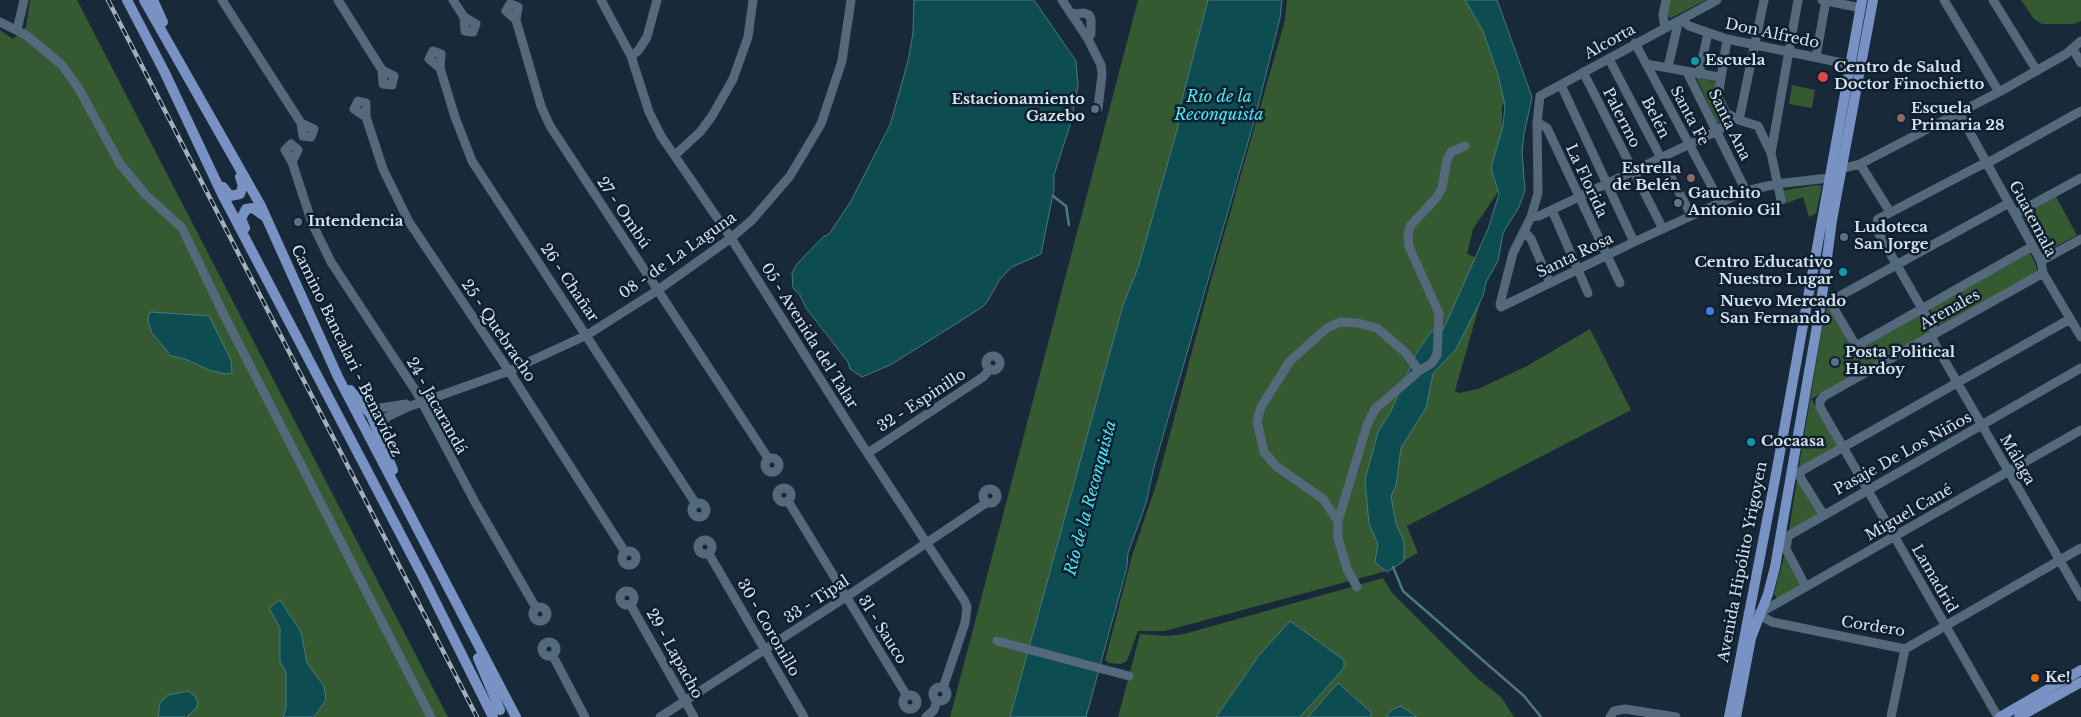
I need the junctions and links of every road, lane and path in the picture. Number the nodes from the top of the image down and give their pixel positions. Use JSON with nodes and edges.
{"nodes":[{"id":1,"x":24,"y":0,"type":"edge"},
{"id":2,"x":127,"y":0,"type":"edge"},
{"id":3,"x":144,"y":0,"type":"edge"},
{"id":4,"x":153,"y":0,"type":"edge"},
{"id":5,"x":222,"y":0,"type":"edge"},
{"id":6,"x":338,"y":0,"type":"edge"},
{"id":7,"x":453,"y":0,"type":"edge"},
{"id":8,"x":601,"y":0,"type":"edge"},
{"id":9,"x":657,"y":0,"type":"edge"},
{"id":10,"x":753,"y":0,"type":"edge"},
{"id":11,"x":851,"y":0,"type":"edge"},
{"id":12,"x":1062,"y":0,"type":"edge"},
{"id":13,"x":1666,"y":0,"type":"edge"},
{"id":14,"x":1717,"y":0,"type":"edge"},
{"id":15,"x":1764,"y":0,"type":"edge"},
{"id":16,"x":1798,"y":0,"type":"edge"},
{"id":17,"x":1824,"y":0,"type":"edge"},
{"id":18,"x":1848,"y":0,"type":"edge"},
{"id":19,"x":1873,"y":0,"type":"edge"},
{"id":20,"x":1944,"y":0,"type":"edge"},
{"id":21,"x":1993,"y":0,"type":"edge"},
{"id":22,"x":1861,"y":4,"type":"edge"},
{"id":23,"x":1071,"y":14,"type":"junction"},
{"id":24,"x":464,"y":17,"type":"dead end"},
{"id":25,"x":516,"y":20,"type":"dead end"},
{"id":26,"x":0,"y":22,"type":"edge"},
{"id":27,"x":1678,"y":22,"type":"junction"},
{"id":28,"x":1665,"y":28,"type":"junction"},
{"id":29,"x":17,"y":30,"type":"junction"},
{"id":30,"x":1708,"y":33,"type":"junction"},
{"id":31,"x":1727,"y":38,"type":"junction"},
{"id":32,"x":1088,"y":39,"type":"junction"},
{"id":33,"x":2081,"y":41,"type":"edge"},
{"id":34,"x":1635,"y":43,"type":"junction"},
{"id":35,"x":1754,"y":45,"type":"junction"},
{"id":36,"x":2073,"y":49,"type":"junction"},
{"id":37,"x":1788,"y":51,"type":"junction"},
{"id":38,"x":631,"y":56,"type":"junction"},
{"id":39,"x":1816,"y":57,"type":"junction"},
{"id":40,"x":1609,"y":59,"type":"junction"},
{"id":41,"x":179,"y":62,"type":"junction"},
{"id":42,"x":2081,"y":63,"type":"edge"},
{"id":43,"x":1646,"y":64,"type":"junction"},
{"id":44,"x":1856,"y":66,"type":"junction"},
{"id":45,"x":1668,"y":67,"type":"junction"},
{"id":46,"x":440,"y":68,"type":"dead end"},
{"id":47,"x":382,"y":70,"type":"dead end"},
{"id":48,"x":2037,"y":70,"type":"junction"},
{"id":49,"x":1583,"y":72,"type":"junction"},
{"id":50,"x":1687,"y":72,"type":"junction"},
{"id":51,"x":1699,"y":74,"type":"junction"},
{"id":52,"x":1720,"y":77,"type":"junction"},
{"id":53,"x":1561,"y":85,"type":"junction"},
{"id":54,"x":1999,"y":92,"type":"junction"},
{"id":55,"x":1098,"y":108,"type":"dead end"},
{"id":56,"x":2081,"y":111,"type":"edge"},
{"id":57,"x":1959,"y":113,"type":"junction"},
{"id":58,"x":185,"y":115,"type":"junction"},
{"id":59,"x":366,"y":117,"type":"dead end"},
{"id":60,"x":1735,"y":118,"type":"junction"},
{"id":61,"x":1537,"y":122,"type":"junction"},
{"id":62,"x":302,"y":123,"type":"dead end"},
{"id":63,"x":1758,"y":126,"type":"junction"},
{"id":64,"x":1775,"y":130,"type":"junction"},
{"id":65,"x":1716,"y":131,"type":"junction"},
{"id":66,"x":1688,"y":144,"type":"junction"},
{"id":67,"x":1465,"y":146,"type":"dead end"},
{"id":68,"x":1771,"y":153,"type":"junction"},
{"id":69,"x":674,"y":155,"type":"junction"},
{"id":70,"x":1660,"y":158,"type":"junction"},
{"id":71,"x":292,"y":162,"type":"dead end"},
{"id":72,"x":1986,"y":163,"type":"junction"},
{"id":73,"x":1860,"y":164,"type":"junction"},
{"id":74,"x":237,"y":166,"type":"junction"},
{"id":75,"x":1841,"y":169,"type":"junction"},
{"id":76,"x":1632,"y":170,"type":"junction"},
{"id":77,"x":1829,"y":178,"type":"junction"},
{"id":78,"x":2081,"y":178,"type":"edge"},
{"id":79,"x":1606,"y":183,"type":"junction"},
{"id":80,"x":1776,"y":184,"type":"junction"},
{"id":81,"x":1746,"y":191,"type":"junction"},
{"id":82,"x":1578,"y":197,"type":"junction"},
{"id":83,"x":1781,"y":200,"type":"dead end"},
{"id":84,"x":1720,"y":202,"type":"junction"},
{"id":85,"x":2009,"y":203,"type":"junction"},
{"id":86,"x":1552,"y":210,"type":"junction"},
{"id":87,"x":1890,"y":212,"type":"junction"},
{"id":88,"x":2015,"y":214,"type":"junction"},
{"id":89,"x":1691,"y":215,"type":"junction"},
{"id":90,"x":1531,"y":217,"type":"junction"},
{"id":91,"x":266,"y":218,"type":"junction"},
{"id":92,"x":1663,"y":229,"type":"junction"},
{"id":93,"x":1524,"y":232,"type":"junction"},
{"id":94,"x":731,"y":238,"type":"junction"},
{"id":95,"x":2081,"y":238,"type":"edge"},
{"id":96,"x":1634,"y":242,"type":"junction"},
{"id":97,"x":2033,"y":246,"type":"junction"},
{"id":98,"x":1606,"y":256,"type":"junction"},
{"id":99,"x":2041,"y":261,"type":"junction"},
{"id":100,"x":1898,"y":265,"type":"junction"},
{"id":101,"x":1577,"y":270,"type":"junction"},
{"id":102,"x":2043,"y":273,"type":"junction"},
{"id":103,"x":1550,"y":283,"type":"junction"},
{"id":104,"x":1620,"y":283,"type":"dead end"},
{"id":105,"x":658,"y":290,"type":"junction"},
{"id":106,"x":1588,"y":293,"type":"dead end"},
{"id":107,"x":1922,"y":309,"type":"junction"},
{"id":108,"x":285,"y":311,"type":"junction"},
{"id":109,"x":1806,"y":313,"type":"junction"},
{"id":110,"x":1819,"y":316,"type":"junction"},
{"id":111,"x":2070,"y":319,"type":"junction"},
{"id":112,"x":587,"y":335,"type":"junction"},
{"id":113,"x":1934,"y":335,"type":"junction"},
{"id":114,"x":2081,"y":338,"type":"edge"},
{"id":115,"x":2081,"y":368,"type":"edge"},
{"id":116,"x":335,"y":369,"type":"junction"},
{"id":117,"x":990,"y":370,"type":"dead end"},
{"id":118,"x":510,"y":371,"type":"junction"},
{"id":119,"x":1418,"y":371,"type":"junction"},
{"id":120,"x":1957,"y":382,"type":"junction"},
{"id":121,"x":1820,"y":401,"type":"joint"},
{"id":122,"x":421,"y":402,"type":"junction"},
{"id":123,"x":368,"y":410,"type":"junction"},
{"id":124,"x":1981,"y":426,"type":"junction"},
{"id":125,"x":2081,"y":430,"type":"edge"},
{"id":126,"x":377,"y":431,"type":"junction"},
{"id":127,"x":1842,"y":447,"type":"junction"},
{"id":128,"x":868,"y":453,"type":"junction"},
{"id":129,"x":768,"y":458,"type":"dead end"},
{"id":130,"x":2008,"y":472,"type":"junction"},
{"id":131,"x":1776,"y":474,"type":"junction"},
{"id":132,"x":1791,"y":476,"type":"junction"},
{"id":133,"x":1867,"y":490,"type":"junction"},
{"id":134,"x":788,"y":501,"type":"dead end"},
{"id":135,"x":986,"y":503,"type":"dead end"},
{"id":136,"x":696,"y":504,"type":"dead end"},
{"id":137,"x":408,"y":508,"type":"junction"},
{"id":138,"x":1823,"y":514,"type":"junction"},
{"id":139,"x":1338,"y":521,"type":"junction"},
{"id":140,"x":1894,"y":537,"type":"junction"},
{"id":141,"x":927,"y":542,"type":"junction"},
{"id":142,"x":2081,"y":548,"type":"edge"},
{"id":143,"x":625,"y":552,"type":"dead end"},
{"id":144,"x":709,"y":554,"type":"dead end"},
{"id":145,"x":2060,"y":560,"type":"junction"},
{"id":146,"x":445,"y":579,"type":"junction"},
{"id":147,"x":1358,"y":586,"type":"dead end"},
{"id":148,"x":1806,"y":587,"type":"junction"},
{"id":149,"x":846,"y":597,"type":"junction"},
{"id":150,"x":2081,"y":597,"type":"edge"},
{"id":151,"x":630,"y":604,"type":"dead end"},
{"id":152,"x":536,"y":608,"type":"dead end"},
{"id":153,"x":1753,"y":613,"type":"junction"},
{"id":154,"x":1945,"y":626,"type":"junction"},
{"id":155,"x":997,"y":641,"type":"dead end"},
{"id":156,"x":1905,"y":649,"type":"junction"},
{"id":157,"x":765,"y":650,"type":"junction"},
{"id":158,"x":553,"y":656,"type":"dead end"},
{"id":159,"x":2081,"y":670,"type":"edge"},
{"id":160,"x":1129,"y":676,"type":"dead end"},
{"id":161,"x":2081,"y":682,"type":"edge"},
{"id":162,"x":907,"y":696,"type":"dead end"},
{"id":163,"x":685,"y":701,"type":"junction"},
{"id":164,"x":499,"y":715,"type":"edge"},
{"id":165,"x":1664,"y":716,"type":"edge"},
{"id":166,"x":431,"y":717,"type":"edge"},
{"id":167,"x":516,"y":717,"type":"edge"},
{"id":168,"x":585,"y":717,"type":"edge"},
{"id":169,"x":660,"y":717,"type":"edge"},
{"id":170,"x":694,"y":717,"type":"edge"},
{"id":171,"x":804,"y":717,"type":"edge"},
{"id":172,"x":926,"y":717,"type":"edge"},
{"id":173,"x":1610,"y":717,"type":"edge"},
{"id":174,"x":1676,"y":717,"type":"edge"},
{"id":175,"x":1729,"y":717,"type":"edge"},
{"id":176,"x":1736,"y":717,"type":"edge"},
{"id":177,"x":1891,"y":717,"type":"edge"},
{"id":178,"x":1999,"y":717,"type":"edge"},
{"id":179,"x":2019,"y":717,"type":"edge"}],
"edges":[{"from":1,"to":29,"type":"street"},
{"from":2,"to":58,"type":"main road"},
{"from":3,"to":41,"type":"main road","name":"Camino Bancalari - Benavídez"},
{"from":4,"to":41,"type":"main road"},
{"from":5,"to":62,"type":"street"},
{"from":6,"to":47,"type":"street"},
{"from":7,"to":24,"type":"street"},
{"from":8,"to":38,"type":"street","name":"05 - Avenida del Talar"},
{"from":9,"to":38,"type":"street"},
{"from":10,"to":69,"type":"street"},
{"from":11,"to":94,"type":"street","name":"08 - de La Laguna"},
{"from":12,"to":23,"type":"street"},
{"from":13,"to":28,"type":"street"},
{"from":14,"to":27,"type":"street","name":"Alcorta"},
{"from":15,"to":35,"type":"street"},
{"from":16,"to":37,"type":"street"},
{"from":17,"to":22,"type":"street"},
{"from":17,"to":39,"type":"street"},
{"from":18,"to":22,"type":"street"},
{"from":19,"to":44,"type":"main road","name":"Avenida Hipólito Yrigoyen"},
{"from":20,"to":54,"type":"street"},
{"from":21,"to":48,"type":"street"},
{"from":22,"to":44,"type":"main road","name":"Avenida Hipólito Yrigoyen"},
{"from":23,"to":32,"type":"street"},
{"from":23,"to":32,"type":"street"},
{"from":25,"to":105,"type":"street","name":"27 - Ombú"},
{"from":26,"to":29,"type":"street"},
{"from":27,"to":28,"type":"street","name":"Alcorta"},
{"from":27,"to":30,"type":"street","name":"Don Alfredo"},
{"from":27,"to":45,"type":"street"},
{"from":28,"to":34,"type":"street","name":"Alcorta"},
{"from":29,"to":166,"type":"street"},
{"from":30,"to":31,"type":"street","name":"Don Alfredo"},
{"from":30,"to":51,"type":"street"},
{"from":31,"to":35,"type":"street","name":"Don Alfredo"},
{"from":31,"to":52,"type":"street"},
{"from":32,"to":55,"type":"street"},
{"from":33,"to":36,"type":"street"},
{"from":34,"to":40,"type":"street","name":"Alcorta"},
{"from":34,"to":43,"type":"street","name":"Santa Fe"},
{"from":35,"to":37,"type":"street","name":"Don Alfredo"},
{"from":35,"to":60,"type":"street"},
{"from":36,"to":42,"type":"street"},
{"from":36,"to":48,"type":"street"},
{"from":37,"to":39,"type":"street","name":"Don Alfredo"},
{"from":37,"to":64,"type":"street"},
{"from":38,"to":69,"type":"street","name":"05 - Avenida del Talar"},
{"from":39,"to":44,"type":"street","name":"Don Alfredo"},
{"from":40,"to":49,"type":"street","name":"Alcorta"},
{"from":40,"to":70,"type":"street","name":"Belén"},
{"from":41,"to":74,"type":"main road","name":"Camino Bancalari - Benavídez"},
{"from":43,"to":45,"type":"street"},
{"from":43,"to":66,"type":"street","name":"Santa Fe"},
{"from":44,"to":75,"type":"main road","name":"Avenida Hipólito Yrigoyen"},
{"from":44,"to":77,"type":"main road","name":"Avenida Hipólito Yrigoyen"},
{"from":45,"to":50,"type":"street"},
{"from":46,"to":112,"type":"street","name":"26 - Chañar"},
{"from":48,"to":54,"type":"street"},
{"from":49,"to":53,"type":"street","name":"Alcorta"},
{"from":49,"to":76,"type":"street","name":"Palermo"},
{"from":50,"to":51,"type":"street"},
{"from":50,"to":65,"type":"street","name":"Santa Ana"},
{"from":51,"to":52,"type":"street"},
{"from":52,"to":60,"type":"street"},
{"from":53,"to":61,"type":"street","name":"Alcorta"},
{"from":53,"to":79,"type":"street"},
{"from":54,"to":57,"type":"street"},
{"from":56,"to":72,"type":"street"},
{"from":57,"to":72,"type":"street","name":"Guatemala"},
{"from":57,"to":73,"type":"street"},
{"from":58,"to":74,"type":"main road"},
{"from":58,"to":108,"type":"main road"},
{"from":59,"to":118,"type":"street","name":"25 - Quebracho"},
{"from":60,"to":63,"type":"street"},
{"from":60,"to":65,"type":"street"},
{"from":61,"to":82,"type":"street","name":"La Florida"},
{"from":61,"to":90,"type":"street","name":"Santa Rosa"},
{"from":63,"to":64,"type":"street"},
{"from":63,"to":68,"type":"street"},
{"from":64,"to":68,"type":"street"},
{"from":65,"to":66,"type":"street"},
{"from":65,"to":81,"type":"street","name":"Santa Ana"},
{"from":66,"to":70,"type":"street"},
{"from":66,"to":84,"type":"street","name":"Santa Fe"},
{"from":67,"to":119,"type":"street"},
{"from":68,"to":80,"type":"street"},
{"from":69,"to":94,"type":"street","name":"05 - Avenida del Talar"},
{"from":70,"to":76,"type":"street"},
{"from":70,"to":89,"type":"street","name":"Belén"},
{"from":71,"to":122,"type":"street","name":"24 - Jacarandá"},
{"from":72,"to":85,"type":"street","name":"Guatemala"},
{"from":72,"to":87,"type":"street"},
{"from":73,"to":75,"type":"street"},
{"from":73,"to":87,"type":"street"},
{"from":74,"to":91,"type":"main road","name":"Camino Bancalari - Benavídez"},
{"from":75,"to":77,"type":"street"},
{"from":75,"to":110,"type":"main road","name":"Avenida Hipólito Yrigoyen"},
{"from":76,"to":79,"type":"street"},
{"from":76,"to":92,"type":"street","name":"Palermo"},
{"from":77,"to":80,"type":"street","name":"Santa Rosa"},
{"from":77,"to":109,"type":"main road","name":"Avenida Hipólito Yrigoyen"},
{"from":78,"to":88,"type":"street"},
{"from":79,"to":82,"type":"street"},
{"from":79,"to":96,"type":"street"},
{"from":80,"to":81,"type":"street","name":"Santa Rosa"},
{"from":80,"to":83,"type":"street"},
{"from":81,"to":84,"type":"street","name":"Santa Rosa"},
{"from":82,"to":86,"type":"street"},
{"from":82,"to":98,"type":"street","name":"La Florida"},
{"from":84,"to":89,"type":"street","name":"Santa Rosa"},
{"from":85,"to":88,"type":"street","name":"Guatemala"},
{"from":85,"to":100,"type":"street"},
{"from":86,"to":90,"type":"street"},
{"from":86,"to":101,"type":"street"},
{"from":87,"to":100,"type":"street","name":"Málaga"},
{"from":88,"to":97,"type":"street","name":"Guatemala"},
{"from":89,"to":92,"type":"street","name":"Santa Rosa"},
{"from":90,"to":93,"type":"street","name":"Santa Rosa"},
{"from":91,"to":108,"type":"main road"},
{"from":91,"to":116,"type":"main road","name":"Camino Bancalari - Benavídez"},
{"from":92,"to":96,"type":"street","name":"Santa Rosa"},
{"from":93,"to":103,"type":"street"},
{"from":93,"to":103,"type":"street","name":"Santa Rosa"},
{"from":94,"to":105,"type":"street","name":"08 - de La Laguna"},
{"from":94,"to":128,"type":"street","name":"05 - Avenida del Talar"},
{"from":95,"to":99,"type":"street"},
{"from":96,"to":98,"type":"street","name":"Santa Rosa"},
{"from":97,"to":99,"type":"street","name":"Guatemala"},
{"from":97,"to":107,"type":"street","name":"Arenales"},
{"from":98,"to":101,"type":"street","name":"Santa Rosa"},
{"from":98,"to":104,"type":"street","name":"La Florida"},
{"from":99,"to":102,"type":"street","name":"Guatemala"},
{"from":100,"to":107,"type":"street","name":"Málaga"},
{"from":100,"to":107,"type":"street","name":"Arenales"},
{"from":101,"to":103,"type":"street","name":"Santa Rosa"},
{"from":101,"to":106,"type":"street"},
{"from":102,"to":111,"type":"street","name":"Guatemala"},
{"from":102,"to":113,"type":"street","name":"Arenales"},
{"from":105,"to":112,"type":"street","name":"08 - de La Laguna"},
{"from":105,"to":129,"type":"street","name":"27 - Ombú"},
{"from":107,"to":113,"type":"street","name":"Málaga"},
{"from":108,"to":164,"type":"main road"},
{"from":109,"to":110,"type":"main road"},
{"from":109,"to":131,"type":"main road","name":"Avenida Hipólito Yrigoyen"},
{"from":110,"to":132,"type":"main road","name":"Avenida Hipólito Yrigoyen"},
{"from":111,"to":114,"type":"street","name":"Guatemala"},
{"from":111,"to":120,"type":"street"},
{"from":112,"to":118,"type":"street","name":"08 - de La Laguna"},
{"from":112,"to":136,"type":"street","name":"26 - Chañar"},
{"from":113,"to":120,"type":"street","name":"Málaga"},
{"from":113,"to":121,"type":"street","name":"Arenales"},
{"from":115,"to":124,"type":"street","name":"Pasaje De Los Niños"},
{"from":116,"to":123,"type":"main road"},
{"from":116,"to":137,"type":"main road","name":"Camino Bancalari - Benavídez"},
{"from":117,"to":128,"type":"street","name":"32 - Espinillo"},
{"from":118,"to":122,"type":"street","name":"08 - de La Laguna"},
{"from":118,"to":143,"type":"street","name":"25 - Quebracho"},
{"from":119,"to":139,"type":"street"},
{"from":119,"to":139,"type":"street"},
{"from":120,"to":124,"type":"street","name":"Málaga"},
{"from":120,"to":127,"type":"street"},
{"from":121,"to":127,"type":"street","name":"Lamadrid"},
{"from":122,"to":123,"type":"street","name":"08 - de La Laguna"},
{"from":122,"to":126,"type":"street","name":"08 - de La Laguna"},
{"from":122,"to":152,"type":"street","name":"24 - Jacarandá"},
{"from":123,"to":126,"type":"main road"},
{"from":124,"to":130,"type":"street","name":"Málaga"},
{"from":124,"to":133,"type":"street","name":"Pasaje De Los Niños"},
{"from":125,"to":130,"type":"street","name":"Miguel Cané"},
{"from":126,"to":137,"type":"main road"},
{"from":127,"to":133,"type":"street","name":"Lamadrid"},
{"from":127,"to":138,"type":"street"},
{"from":128,"to":141,"type":"street","name":"05 - Avenida del Talar"},
{"from":130,"to":140,"type":"street","name":"Miguel Cané"},
{"from":130,"to":145,"type":"street","name":"Málaga"},
{"from":131,"to":132,"type":"main road"},
{"from":131,"to":153,"type":"main road","name":"Avenida Hipólito Yrigoyen"},
{"from":132,"to":153,"type":"main road","name":"Avenida Hipólito Yrigoyen"},
{"from":133,"to":138,"type":"street","name":"Pasaje De Los Niños"},
{"from":133,"to":140,"type":"street","name":"Lamadrid"},
{"from":134,"to":149,"type":"street","name":"31 - Sauco"},
{"from":135,"to":141,"type":"street","name":"33 - Tipal"},
{"from":137,"to":146,"type":"main road","name":"Camino Bancalari - Benavídez"},
{"from":138,"to":148,"type":"street","name":"Pasaje De Los Niños"},
{"from":139,"to":147,"type":"street"},
{"from":140,"to":148,"type":"street","name":"Miguel Cané"},
{"from":140,"to":154,"type":"street","name":"Lamadrid"},
{"from":141,"to":149,"type":"street","name":"33 - Tipal"},
{"from":141,"to":172,"type":"street","name":"05 - Avenida del Talar"},
{"from":142,"to":145,"type":"street","name":"Cordero"},
{"from":144,"to":157,"type":"street","name":"30 - Coronillo"},
{"from":145,"to":150,"type":"street","name":"Málaga"},
{"from":145,"to":154,"type":"street","name":"Cordero"},
{"from":146,"to":164,"type":"main road"},
{"from":146,"to":167,"type":"main road","name":"Camino Bancalari - Benavídez"},
{"from":148,"to":153,"type":"street","name":"Miguel Cané"},
{"from":149,"to":157,"type":"street","name":"33 - Tipal"},
{"from":149,"to":162,"type":"street","name":"31 - Sauco"},
{"from":151,"to":163,"type":"street","name":"29 - Lapacho"},
{"from":153,"to":156,"type":"street","name":"Cordero"},
{"from":153,"to":175,"type":"main road","name":"Avenida Hipólito Yrigoyen"},
{"from":153,"to":176,"type":"main road","name":"Avenida Hipólito Yrigoyen"},
{"from":154,"to":156,"type":"street","name":"Cordero"},
{"from":154,"to":178,"type":"street","name":"Lamadrid"},
{"from":155,"to":160,"type":"street"},
{"from":156,"to":177,"type":"street"},
{"from":157,"to":163,"type":"street","name":"33 - Tipal"},
{"from":157,"to":171,"type":"street","name":"30 - Coronillo"},
{"from":158,"to":168,"type":"street"},
{"from":159,"to":178,"type":"main road"},
{"from":161,"to":179,"type":"main road"},
{"from":163,"to":169,"type":"street","name":"33 - Tipal"},
{"from":163,"to":170,"type":"street","name":"29 - Lapacho"},
{"from":165,"to":173,"type":"street"},
{"from":165,"to":174,"type":"street"}]}
